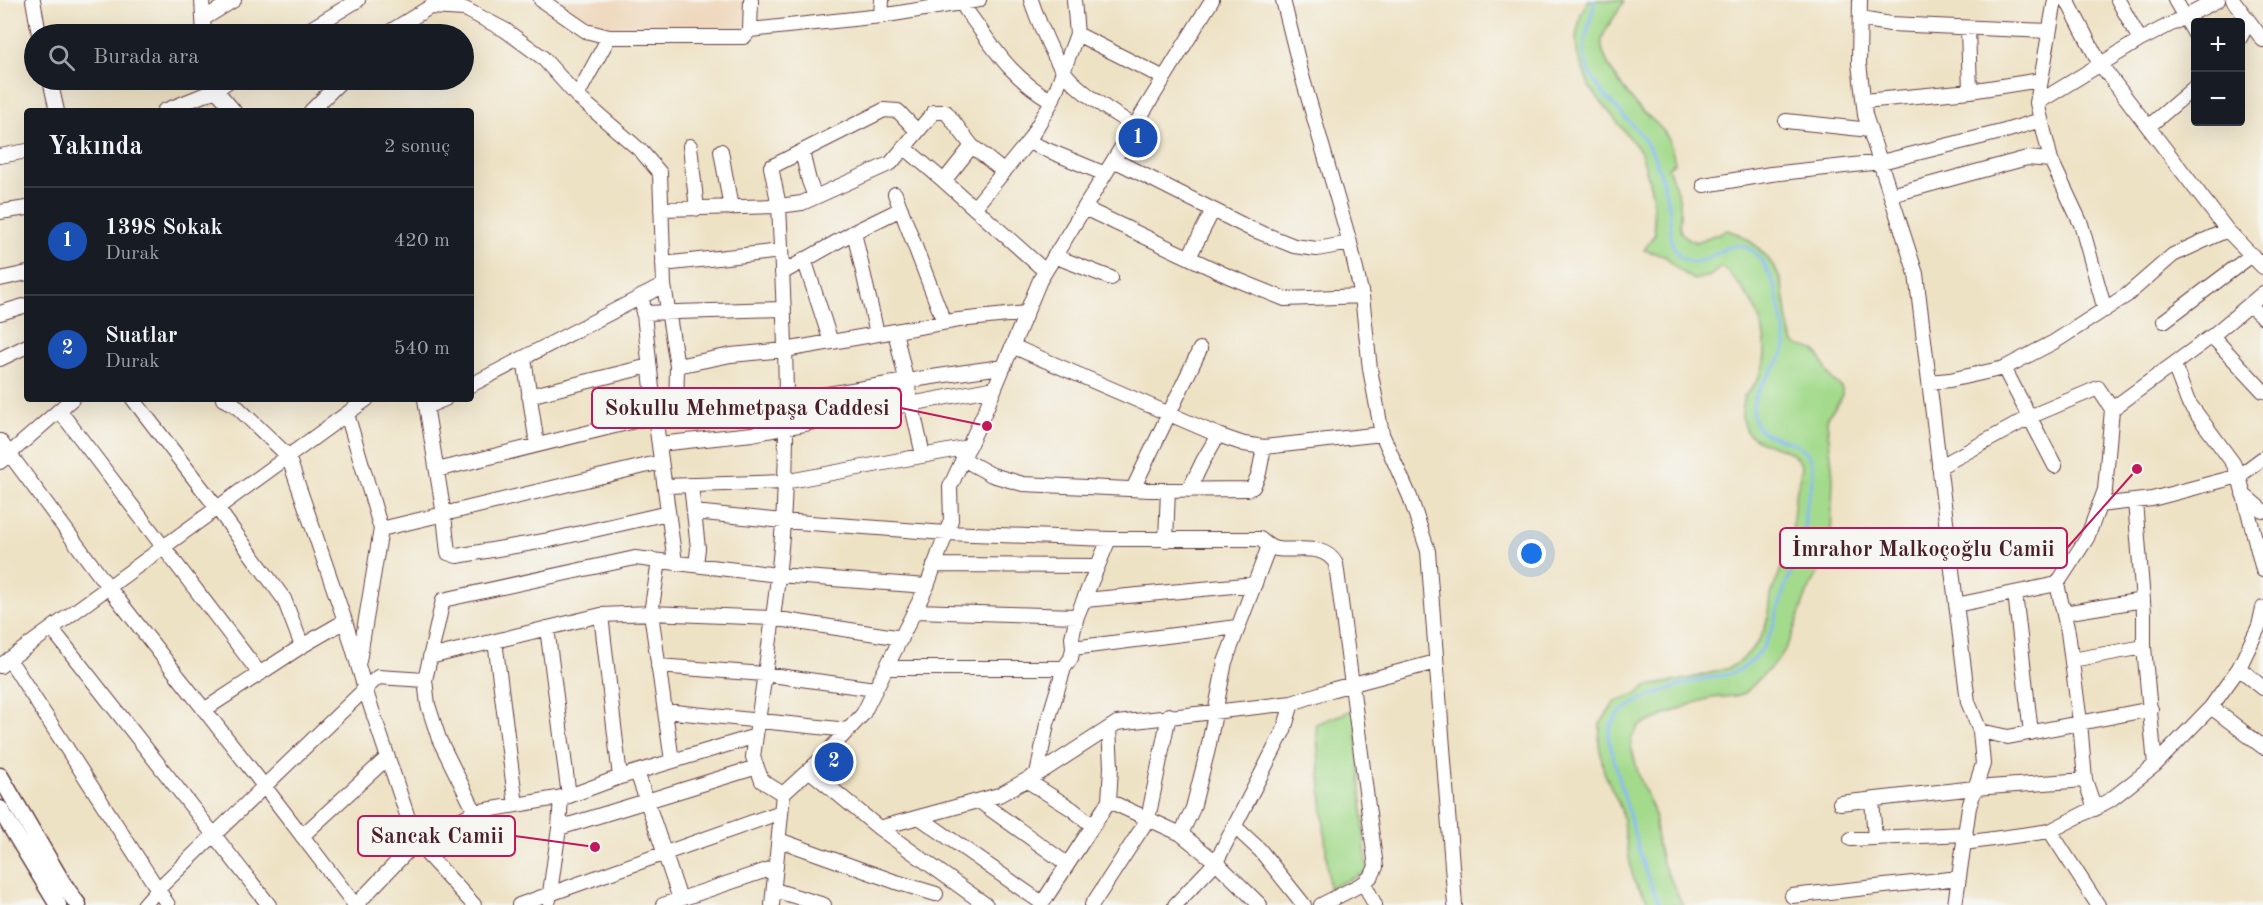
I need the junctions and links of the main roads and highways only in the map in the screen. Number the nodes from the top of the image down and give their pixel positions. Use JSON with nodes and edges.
{"nodes":[{"id":1,"x":0,"y":776,"type":"edge"},
{"id":2,"x":0,"y":809,"type":"edge"},
{"id":3,"x":58,"y":905,"type":"edge"},
{"id":4,"x":78,"y":905,"type":"edge"}],
"edges":[{"from":1,"to":4,"type":"main road"},
{"from":2,"to":3,"type":"main road"}]}
